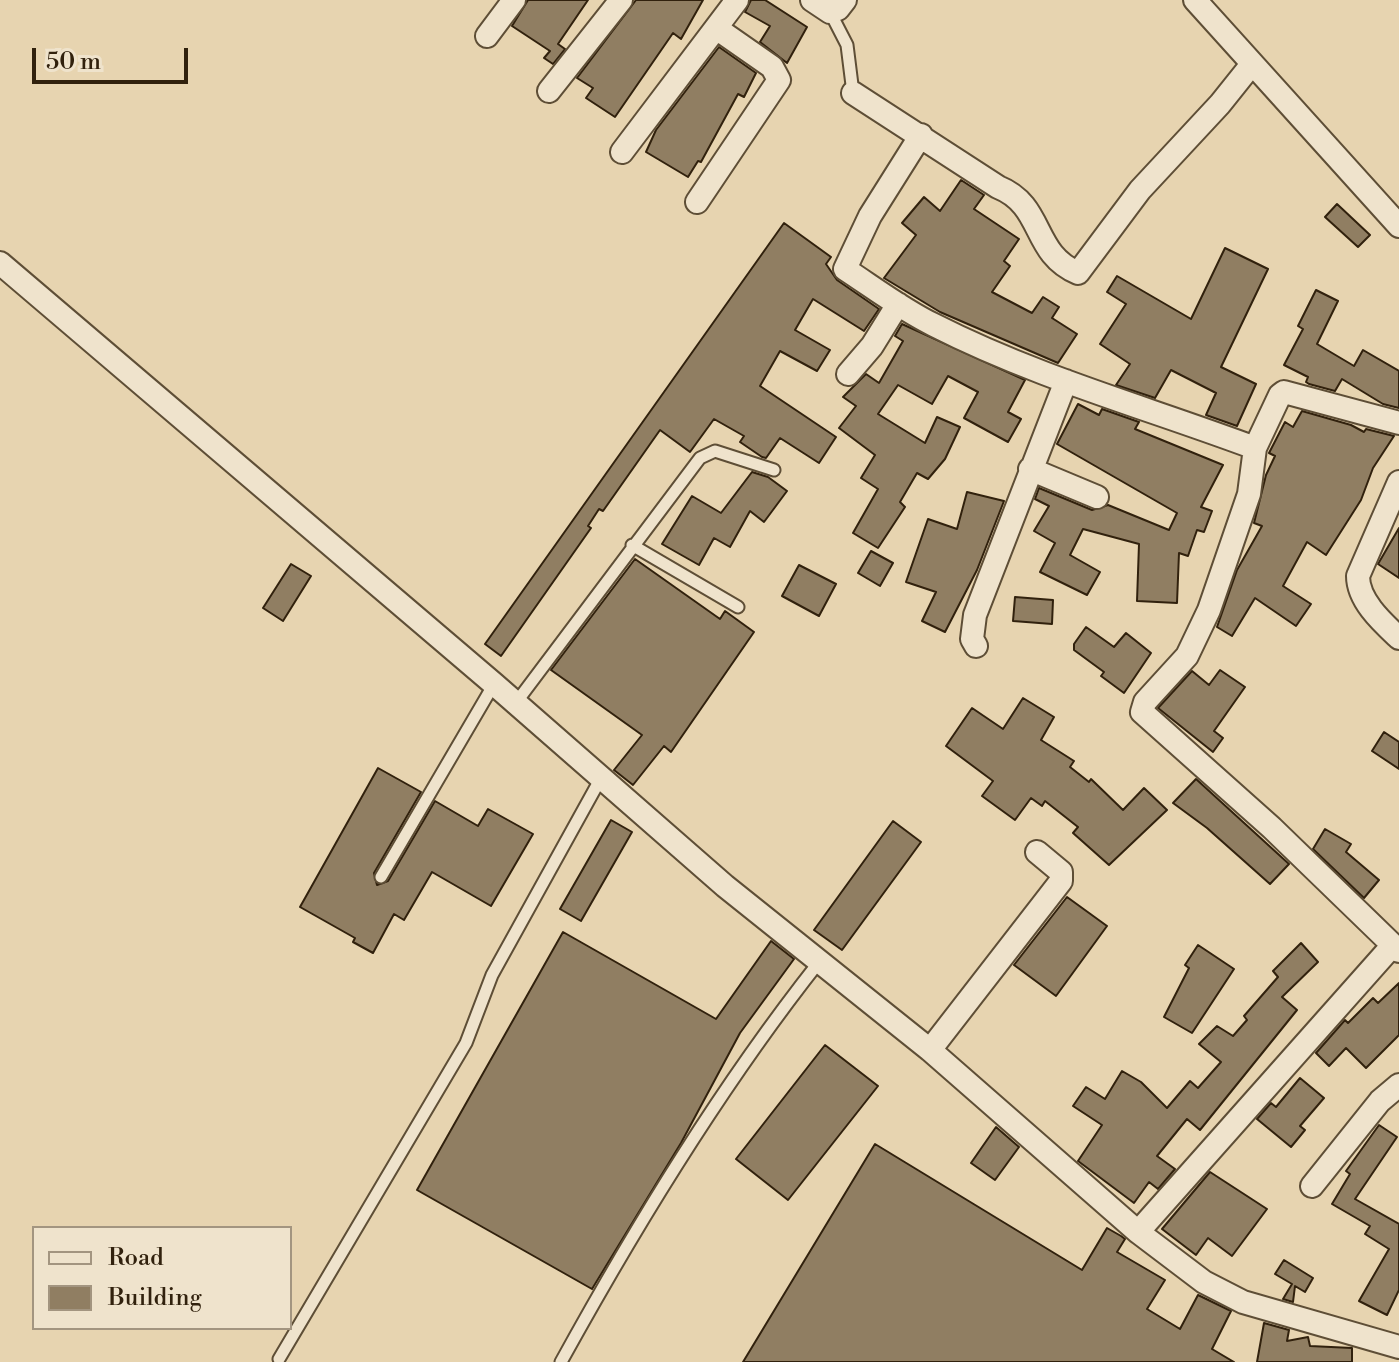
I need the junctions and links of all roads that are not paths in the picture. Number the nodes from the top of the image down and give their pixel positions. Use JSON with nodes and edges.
{"nodes":[{"id":1,"x":514,"y":0,"type":"edge"},
{"id":2,"x":621,"y":0,"type":"edge"},
{"id":3,"x":737,"y":0,"type":"edge"},
{"id":4,"x":1195,"y":0,"type":"edge"},
{"id":5,"x":829,"y":4,"type":"edge"},
{"id":6,"x":716,"y":28,"type":"junction"},
{"id":7,"x":487,"y":36,"type":"dead end"},
{"id":8,"x":1252,"y":64,"type":"junction"},
{"id":9,"x":549,"y":91,"type":"dead end"},
{"id":10,"x":853,"y":93,"type":"joint"},
{"id":11,"x":921,"y":135,"type":"junction"},
{"id":12,"x":622,"y":152,"type":"dead end"},
{"id":13,"x":697,"y":202,"type":"dead end"},
{"id":14,"x":1399,"y":226,"type":"edge"},
{"id":15,"x":0,"y":263,"type":"edge"},
{"id":16,"x":898,"y":304,"type":"junction"},
{"id":17,"x":848,"y":374,"type":"dead end"},
{"id":18,"x":1066,"y":381,"type":"junction"},
{"id":19,"x":1399,"y":423,"type":"edge"},
{"id":20,"x":1255,"y":448,"type":"junction"},
{"id":21,"x":1030,"y":469,"type":"junction"},
{"id":22,"x":774,"y":470,"type":"dead end"},
{"id":23,"x":1399,"y":482,"type":"edge"},
{"id":24,"x":1097,"y":497,"type":"dead end"},
{"id":25,"x":632,"y":545,"type":"junction"},
{"id":26,"x":738,"y":607,"type":"dead end"},
{"id":27,"x":1399,"y":638,"type":"edge"},
{"id":28,"x":976,"y":646,"type":"dead end"},
{"id":29,"x":494,"y":684,"type":"junction"},
{"id":30,"x":515,"y":704,"type":"junction"},
{"id":31,"x":601,"y":778,"type":"junction"},
{"id":32,"x":1037,"y":852,"type":"dead end"},
{"id":33,"x":381,"y":877,"type":"dead end"},
{"id":34,"x":1396,"y":948,"type":"edge"},
{"id":35,"x":819,"y":962,"type":"junction"},
{"id":36,"x":930,"y":1050,"type":"junction"},
{"id":37,"x":1399,"y":1085,"type":"edge"},
{"id":38,"x":1312,"y":1186,"type":"dead end"},
{"id":39,"x":1138,"y":1232,"type":"junction"},
{"id":40,"x":1399,"y":1347,"type":"edge"},
{"id":41,"x":279,"y":1359,"type":"dead end"},
{"id":42,"x":561,"y":1362,"type":"edge"}],
"edges":[{"from":1,"to":7,"type":"street"},
{"from":2,"to":9,"type":"street"},
{"from":3,"to":6,"type":"street"},
{"from":4,"to":8,"type":"street"},
{"from":5,"to":10,"type":"lane"},
{"from":6,"to":12,"type":"street"},
{"from":6,"to":13,"type":"street"},
{"from":8,"to":11,"type":"street"},
{"from":8,"to":14,"type":"street"},
{"from":10,"to":11,"type":"street"},
{"from":11,"to":16,"type":"street"},
{"from":15,"to":29,"type":"street"},
{"from":16,"to":17,"type":"street"},
{"from":16,"to":18,"type":"street"},
{"from":18,"to":20,"type":"street"},
{"from":18,"to":21,"type":"street"},
{"from":19,"to":20,"type":"street"},
{"from":20,"to":34,"type":"street"},
{"from":21,"to":24,"type":"street"},
{"from":21,"to":28,"type":"street"},
{"from":22,"to":25,"type":"lane"},
{"from":23,"to":27,"type":"street"},
{"from":25,"to":26,"type":"lane"},
{"from":25,"to":30,"type":"lane"},
{"from":29,"to":30,"type":"street"},
{"from":29,"to":33,"type":"lane"},
{"from":30,"to":31,"type":"street"},
{"from":31,"to":35,"type":"street"},
{"from":31,"to":41,"type":"lane"},
{"from":32,"to":36,"type":"street"},
{"from":34,"to":39,"type":"street"},
{"from":35,"to":36,"type":"street"},
{"from":35,"to":42,"type":"lane"},
{"from":36,"to":39,"type":"street"},
{"from":37,"to":38,"type":"street"},
{"from":39,"to":40,"type":"street"}]}
